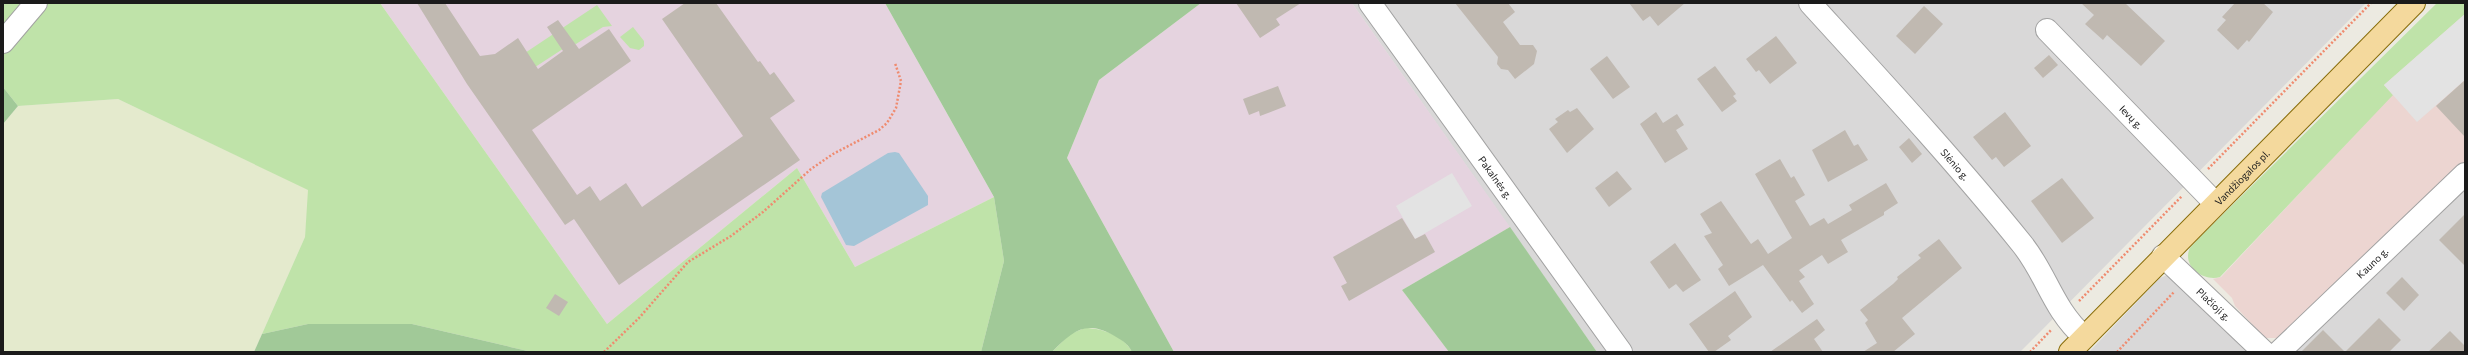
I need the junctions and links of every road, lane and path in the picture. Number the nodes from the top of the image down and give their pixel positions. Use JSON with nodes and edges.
{"nodes":[{"id":1,"x":36,"y":3,"type":"edge"},
{"id":2,"x":1370,"y":3,"type":"edge"},
{"id":3,"x":1810,"y":3,"type":"edge"},
{"id":4,"x":2414,"y":3,"type":"edge"},
{"id":5,"x":2047,"y":30,"type":"dead end"},
{"id":6,"x":3,"y":42,"type":"edge"},
{"id":7,"x":895,"y":63,"type":"dead end"},
{"id":8,"x":2465,"y":174,"type":"edge"},
{"id":9,"x":2215,"y":203,"type":"junction"},
{"id":10,"x":2164,"y":256,"type":"junction"},
{"id":11,"x":2187,"y":279,"type":"junction"},
{"id":12,"x":2077,"y":345,"type":"edge"},
{"id":13,"x":604,"y":352,"type":"edge"},
{"id":14,"x":1621,"y":352,"type":"edge"},
{"id":15,"x":2117,"y":352,"type":"edge"},
{"id":16,"x":2267,"y":352,"type":"edge"}],
"edges":[{"from":1,"to":6,"type":"street"},
{"from":2,"to":14,"type":"street","name":"Pakalnės g."},
{"from":3,"to":12,"type":"street","name":"Slėnio g."},
{"from":4,"to":9,"type":"main road","name":"Vandžiogalos pl."},
{"from":5,"to":9,"type":"street","name":"Ievų g."},
{"from":7,"to":13,"type":"path"},
{"from":8,"to":16,"type":"street","name":"Kauno g."},
{"from":9,"to":10,"type":"main road","name":"Vandžiogalos pl."},
{"from":10,"to":11,"type":"street","name":"Plačioji g."},
{"from":10,"to":12,"type":"main road","name":"Vandžiogalos pl."},
{"from":11,"to":15,"type":"path"},
{"from":11,"to":16,"type":"street","name":"Plačioji g."}]}
